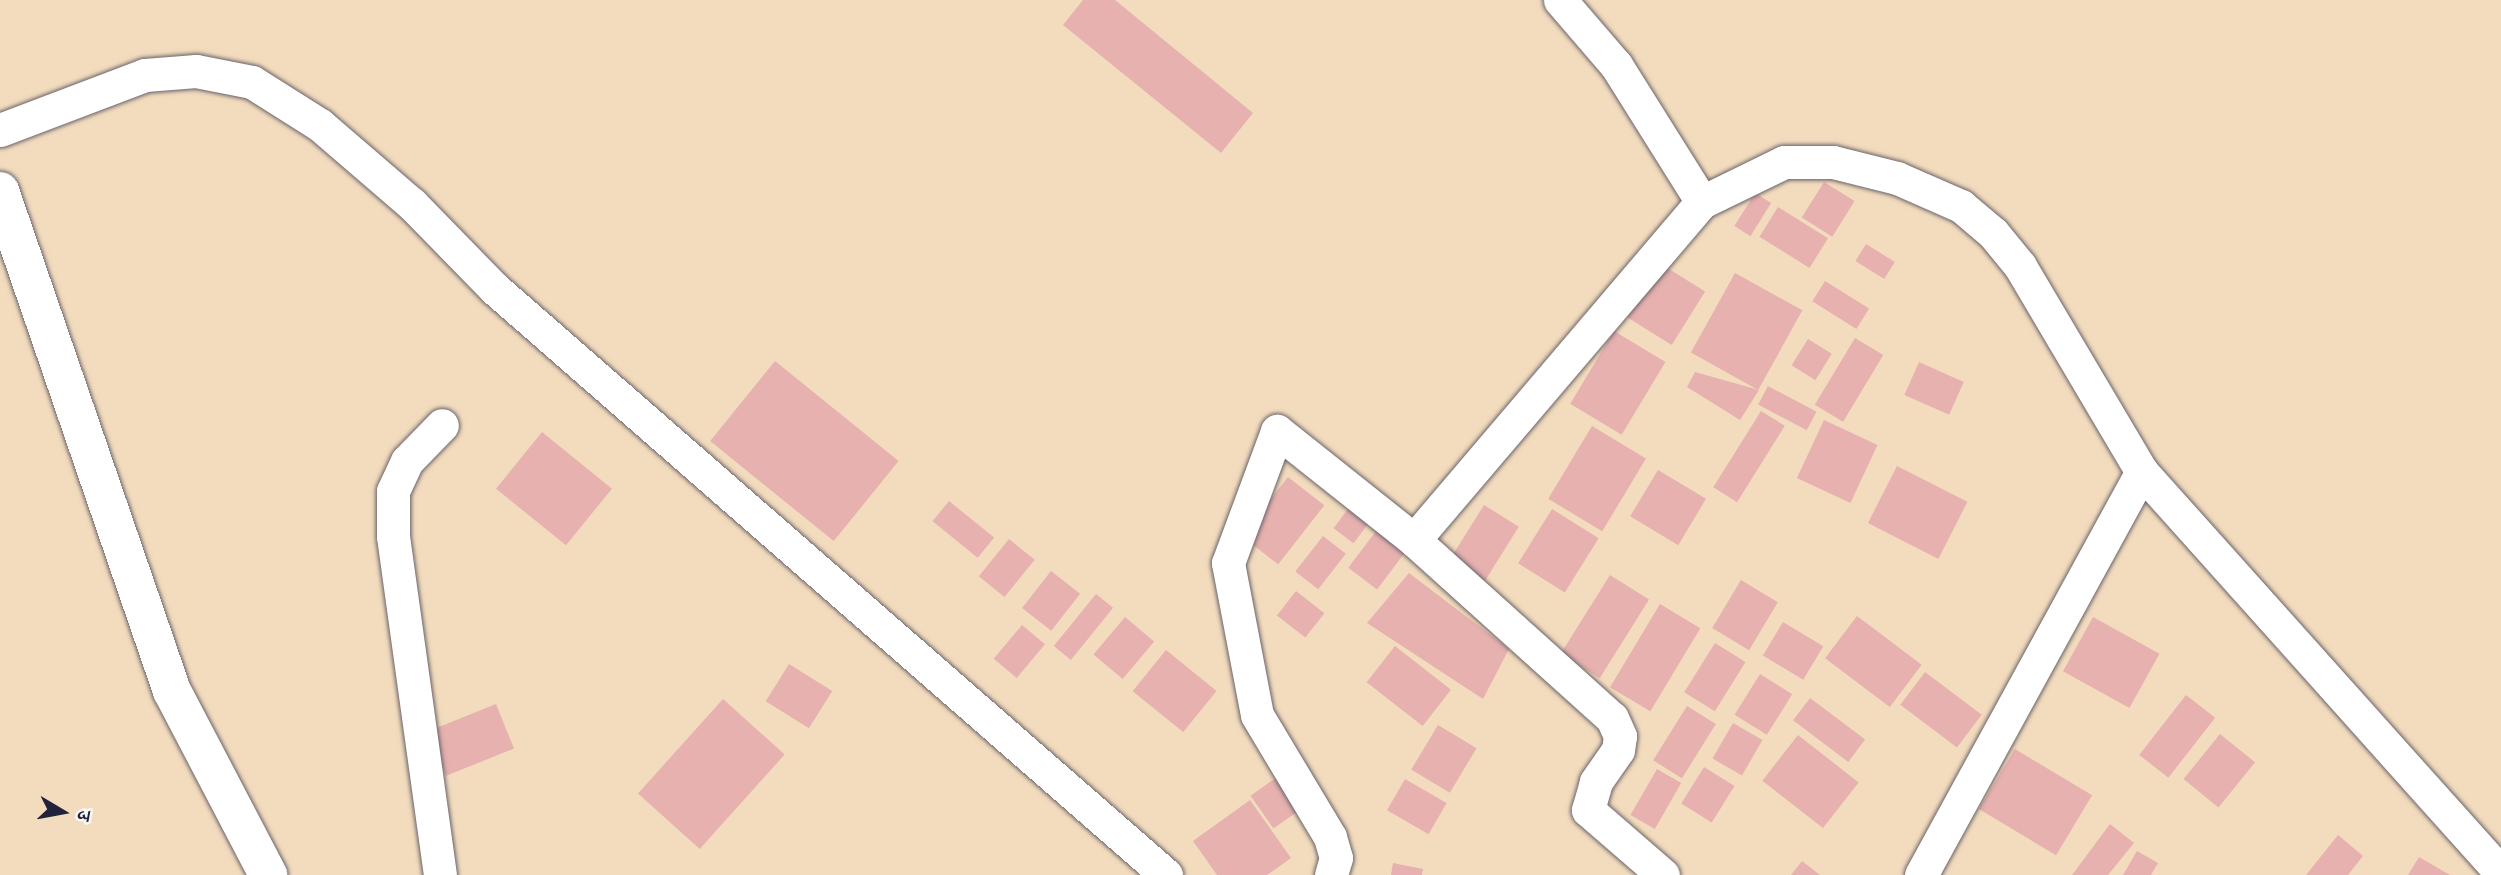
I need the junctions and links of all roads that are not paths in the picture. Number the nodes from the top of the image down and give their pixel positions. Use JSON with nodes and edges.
{"nodes":[{"id":1,"x":1560,"y":0,"type":"edge"},
{"id":2,"x":0,"y":130,"type":"edge"},
{"id":3,"x":0,"y":191,"type":"edge"},
{"id":4,"x":1702,"y":202,"type":"junction"},
{"id":5,"x":442,"y":425,"type":"dead end"},
{"id":6,"x":2142,"y":472,"type":"junction"},
{"id":7,"x":1413,"y":540,"type":"junction"},
{"id":8,"x":2501,"y":873,"type":"edge"},
{"id":9,"x":268,"y":875,"type":"edge"},
{"id":10,"x":440,"y":875,"type":"edge"},
{"id":11,"x":1166,"y":875,"type":"edge"},
{"id":12,"x":1331,"y":875,"type":"edge"},
{"id":13,"x":1663,"y":875,"type":"edge"},
{"id":14,"x":1921,"y":875,"type":"edge"}],
"edges":[{"from":1,"to":4,"type":"street"},
{"from":2,"to":11,"type":"street"},
{"from":3,"to":9,"type":"street"},
{"from":4,"to":6,"type":"street"},
{"from":4,"to":7,"type":"street"},
{"from":5,"to":10,"type":"street"},
{"from":6,"to":8,"type":"street"},
{"from":6,"to":14,"type":"street"},
{"from":7,"to":12,"type":"street"},
{"from":7,"to":13,"type":"street"}]}
